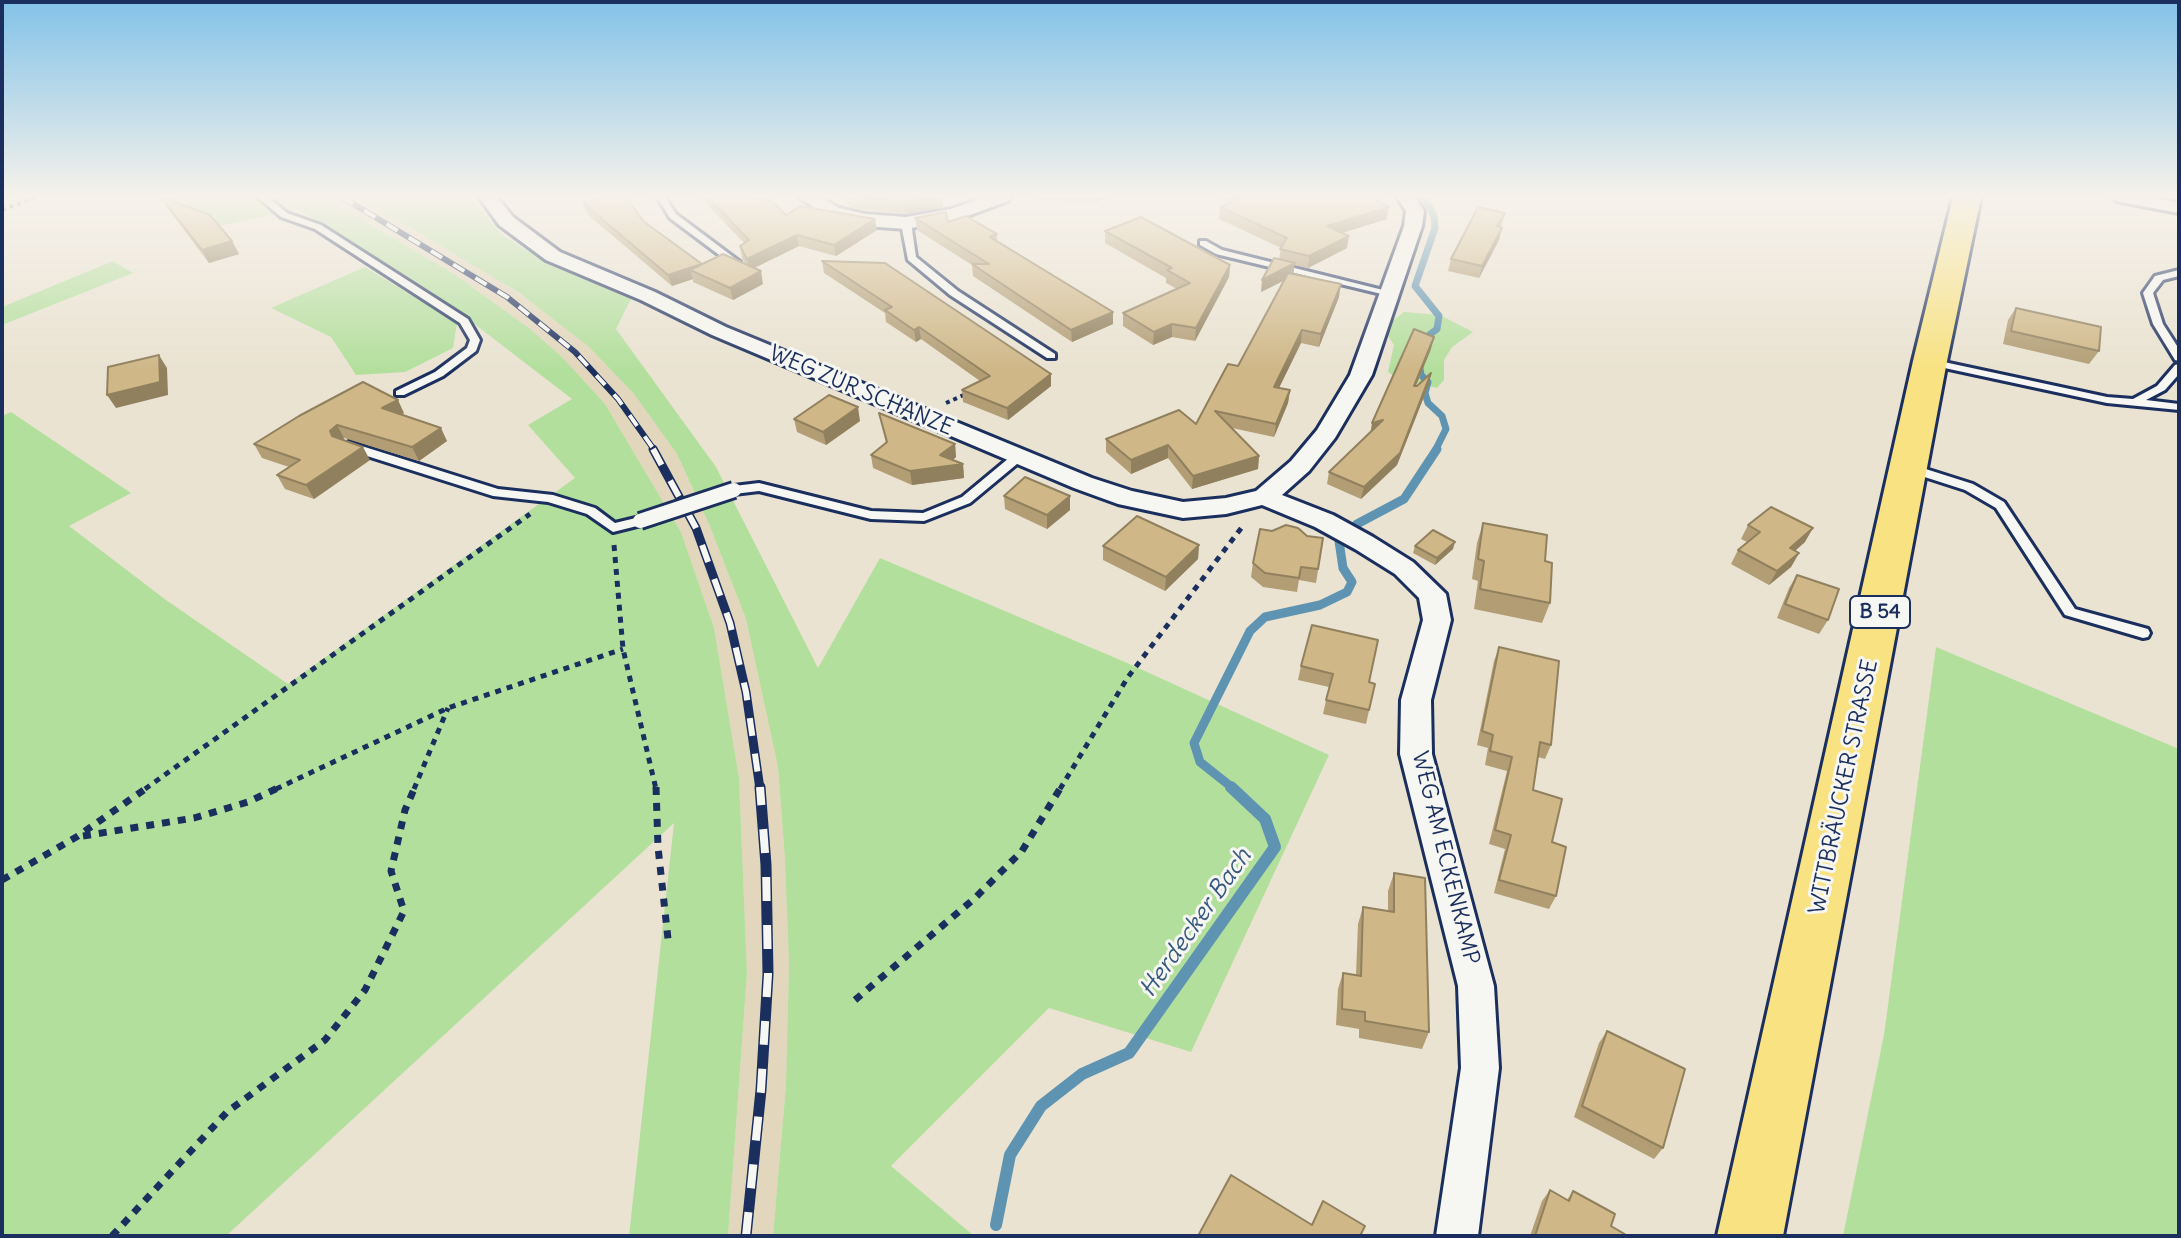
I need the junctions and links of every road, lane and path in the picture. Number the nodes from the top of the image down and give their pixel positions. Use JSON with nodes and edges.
{"nodes":[{"id":1,"x":361,"y":255,"type":"edge"},
{"id":2,"x":551,"y":255,"type":"edge"},
{"id":3,"x":725,"y":255,"type":"edge"},
{"id":4,"x":911,"y":255,"type":"edge"},
{"id":5,"x":1231,"y":255,"type":"edge"},
{"id":6,"x":1403,"y":255,"type":"edge"},
{"id":7,"x":1954,"y":255,"type":"edge"},
{"id":8,"x":737,"y":264,"type":"edge"},
{"id":9,"x":2179,"y":273,"type":"edge"},
{"id":10,"x":1390,"y":293,"type":"junction"},
{"id":11,"x":1051,"y":356,"type":"dead end"},
{"id":12,"x":2179,"y":358,"type":"edge"},
{"id":13,"x":1930,"y":361,"type":"junction"},
{"id":14,"x":2179,"y":367,"type":"edge"},
{"id":15,"x":972,"y":391,"type":"edge"},
{"id":16,"x":400,"y":393,"type":"dead end"},
{"id":17,"x":2137,"y":400,"type":"junction"},
{"id":18,"x":2179,"y":407,"type":"edge"},
{"id":19,"x":919,"y":415,"type":"junction"},
{"id":20,"x":346,"y":445,"type":"edge"},
{"id":21,"x":1019,"y":456,"type":"junction"},
{"id":22,"x":1910,"y":468,"type":"junction"},
{"id":23,"x":1264,"y":497,"type":"junction"},
{"id":24,"x":549,"y":498,"type":"junction"},
{"id":25,"x":613,"y":528,"type":"junction"},
{"id":26,"x":2143,"y":633,"type":"dead end"},
{"id":27,"x":623,"y":649,"type":"junction"},
{"id":28,"x":448,"y":708,"type":"junction"},
{"id":29,"x":78,"y":836,"type":"junction"},
{"id":30,"x":2,"y":880,"type":"edge"},
{"id":31,"x":668,"y":939,"type":"dead end"},
{"id":32,"x":855,"y":1000,"type":"dead end"},
{"id":33,"x":112,"y":1236,"type":"edge"},
{"id":34,"x":1457,"y":1236,"type":"edge"},
{"id":35,"x":1750,"y":1236,"type":"edge"}],
"edges":[{"from":1,"to":16,"type":"lane"},
{"from":2,"to":19,"type":"street","name":"WEG ZUR SCHANZE"},
{"from":3,"to":8,"type":"lane"},
{"from":4,"to":11,"type":"lane"},
{"from":5,"to":10,"type":"lane"},
{"from":6,"to":10,"type":"street"},
{"from":7,"to":13,"type":"main road","name":"WITTBRÄUCKER STRASSE","number":"B 54"},
{"from":9,"to":12,"type":"lane"},
{"from":10,"to":23,"type":"street"},
{"from":13,"to":17,"type":"lane"},
{"from":13,"to":22,"type":"main road","name":"WITTBRÄUCKER STRASSE","number":"B 54"},
{"from":14,"to":17,"type":"lane"},
{"from":15,"to":19,"type":"path"},
{"from":17,"to":18,"type":"lane"},
{"from":19,"to":21,"type":"street","name":"WEG ZUR SCHANZE"},
{"from":20,"to":24,"type":"lane"},
{"from":21,"to":23,"type":"street","name":"WEG ZUR SCHANZE"},
{"from":21,"to":25,"type":"lane","bridge":true},
{"from":22,"to":26,"type":"lane"},
{"from":22,"to":35,"type":"main road","name":"WITTBRÄUCKER STRASSE","number":"B 54"},
{"from":23,"to":32,"type":"path"},
{"from":23,"to":34,"type":"street","name":"WEG AM ECKENKAMP"},
{"from":24,"to":25,"type":"lane"},
{"from":24,"to":29,"type":"path"},
{"from":25,"to":27,"type":"path"},
{"from":27,"to":28,"type":"path"},
{"from":27,"to":31,"type":"path"},
{"from":28,"to":29,"type":"path"},
{"from":28,"to":33,"type":"path"},
{"from":29,"to":30,"type":"path"}]}
